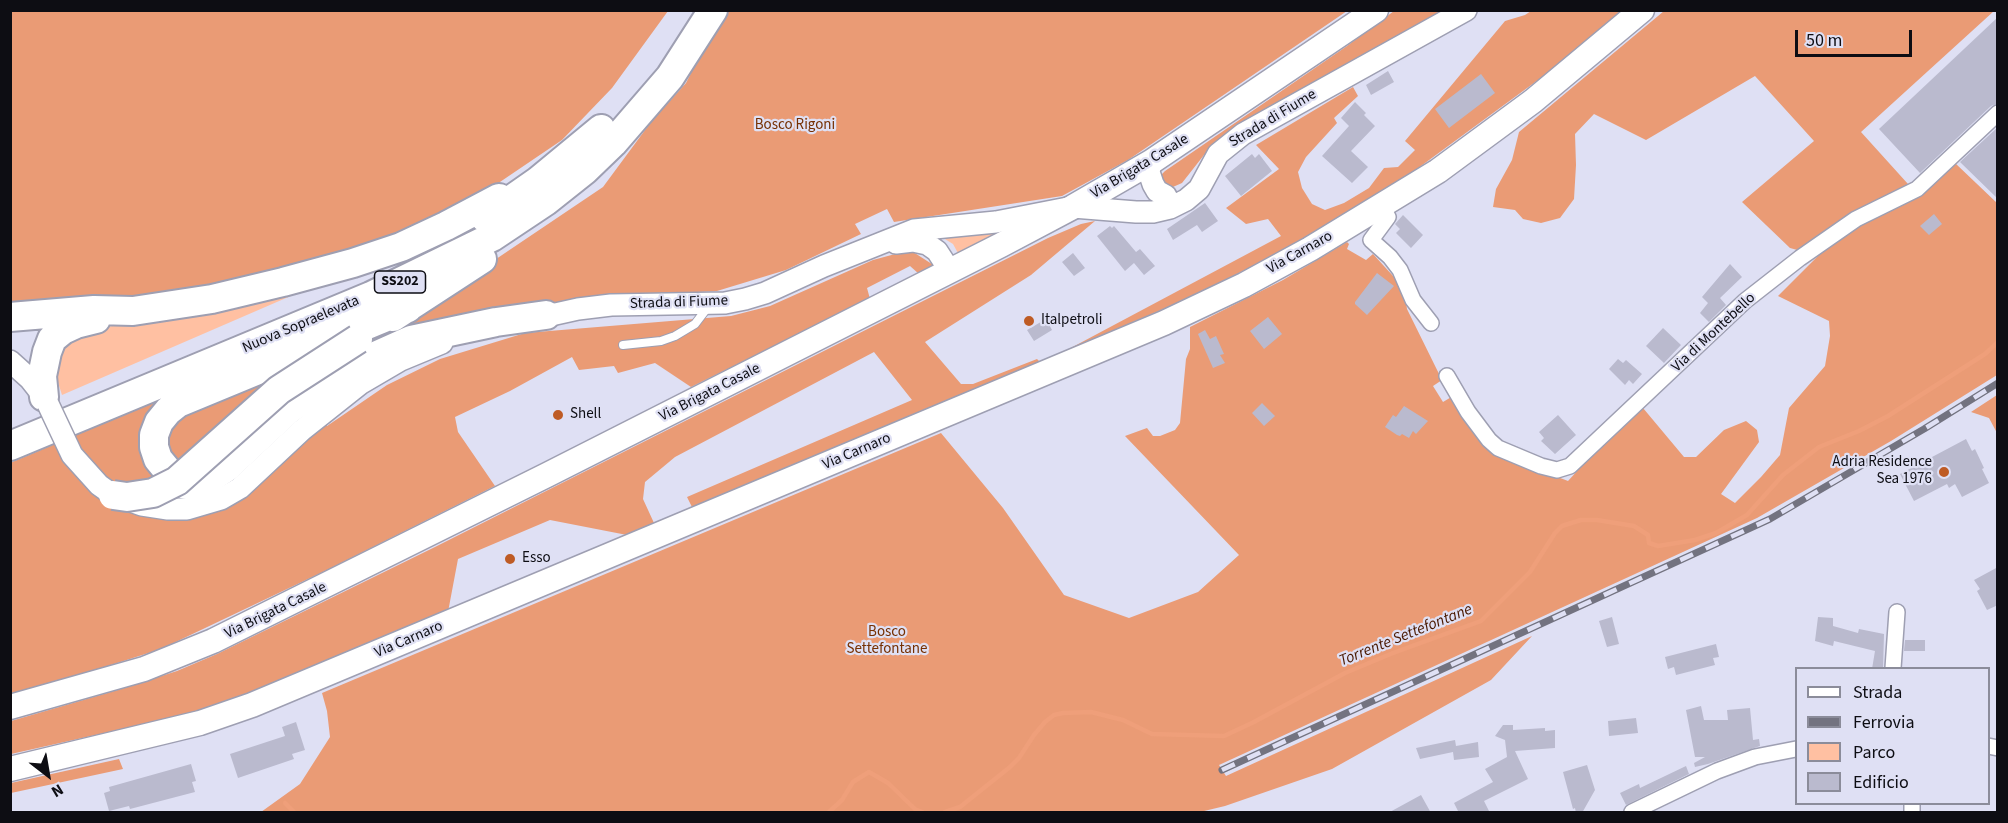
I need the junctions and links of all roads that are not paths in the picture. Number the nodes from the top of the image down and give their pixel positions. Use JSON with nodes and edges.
{"nodes":[{"id":1,"x":691,"y":10,"type":"edge"},
{"id":2,"x":714,"y":10,"type":"edge"},
{"id":3,"x":1376,"y":10,"type":"edge"},
{"id":4,"x":1466,"y":10,"type":"edge"},
{"id":5,"x":1642,"y":10,"type":"edge"},
{"id":6,"x":1998,"y":113,"type":"edge"},
{"id":7,"x":606,"y":137,"type":"junction"},
{"id":8,"x":1218,"y":154,"type":"junction"},
{"id":9,"x":1151,"y":162,"type":"junction"},
{"id":10,"x":1166,"y":196,"type":"junction"},
{"id":11,"x":1382,"y":206,"type":"junction"},
{"id":12,"x":1073,"y":207,"type":"junction"},
{"id":13,"x":877,"y":244,"type":"junction"},
{"id":14,"x":950,"y":271,"type":"junction"},
{"id":15,"x":711,"y":303,"type":"junction"},
{"id":16,"x":408,"y":308,"type":"junction"},
{"id":17,"x":133,"y":311,"type":"junction"},
{"id":18,"x":546,"y":315,"type":"junction"},
{"id":19,"x":10,"y":317,"type":"edge"},
{"id":20,"x":1431,"y":323,"type":"dead end"},
{"id":21,"x":623,"y":345,"type":"dead end"},
{"id":22,"x":10,"y":361,"type":"edge"},
{"id":23,"x":1447,"y":376,"type":"dead end"},
{"id":24,"x":46,"y":400,"type":"junction"},
{"id":25,"x":10,"y":426,"type":"edge"},
{"id":26,"x":10,"y":446,"type":"edge"},
{"id":27,"x":113,"y":495,"type":"junction"},
{"id":28,"x":1897,"y":612,"type":"dead end"},
{"id":29,"x":1893,"y":667,"type":"edge"},
{"id":30,"x":10,"y":707,"type":"edge"},
{"id":31,"x":1795,"y":749,"type":"edge"},
{"id":32,"x":10,"y":769,"type":"edge"},
{"id":33,"x":1632,"y":813,"type":"edge"}],
"edges":[{"from":1,"to":7,"type":"highway","name":"Nuova Sopraelevata","number":"SS202"},
{"from":2,"to":7,"type":"highway","name":"Nuova Sopraelevata","number":"SS202"},
{"from":3,"to":9,"type":"main road","name":"Via Brigata Casale"},
{"from":4,"to":8,"type":"main road","name":"Strada di Fiume"},
{"from":5,"to":11,"type":"main road","name":"Via Carnaro"},
{"from":6,"to":23,"type":"street","name":"Via di Montebello"},
{"from":7,"to":16,"type":"highway"},
{"from":7,"to":17,"type":"highway"},
{"from":7,"to":25,"type":"highway","name":"Nuova Sopraelevata","number":"SS202"},
{"from":7,"to":26,"type":"highway","name":"Nuova Sopraelevata","number":"SS202"},
{"from":8,"to":10,"type":"main road"},
{"from":8,"to":12,"type":"main road","name":"Strada di Fiume"},
{"from":9,"to":10,"type":"main road"},
{"from":9,"to":12,"type":"main road","name":"Via Brigata Casale"},
{"from":10,"to":12,"type":"main road"},
{"from":11,"to":20,"type":"street"},
{"from":11,"to":32,"type":"main road","name":"Via Carnaro"},
{"from":12,"to":13,"type":"main road","name":"Strada di Fiume"},
{"from":12,"to":14,"type":"main road","name":"Via Brigata Casale"},
{"from":13,"to":14,"type":"main road"},
{"from":13,"to":15,"type":"main road","name":"Strada di Fiume"},
{"from":14,"to":30,"type":"main road","name":"Via Brigata Casale"},
{"from":15,"to":18,"type":"main road","name":"Strada di Fiume"},
{"from":15,"to":21,"type":"lane"},
{"from":16,"to":18,"type":"highway"},
{"from":16,"to":27,"type":"highway","bridge":true},
{"from":17,"to":19,"type":"highway"},
{"from":17,"to":24,"type":"highway"},
{"from":18,"to":27,"type":"main road","name":"Strada di Fiume","bridge":true},
{"from":22,"to":24,"type":"main road","name":"Strada di Fiume"},
{"from":24,"to":27,"type":"main road","name":"Strada di Fiume","bridge":true},
{"from":28,"to":29,"type":"street"},
{"from":31,"to":33,"type":"street"}]}
